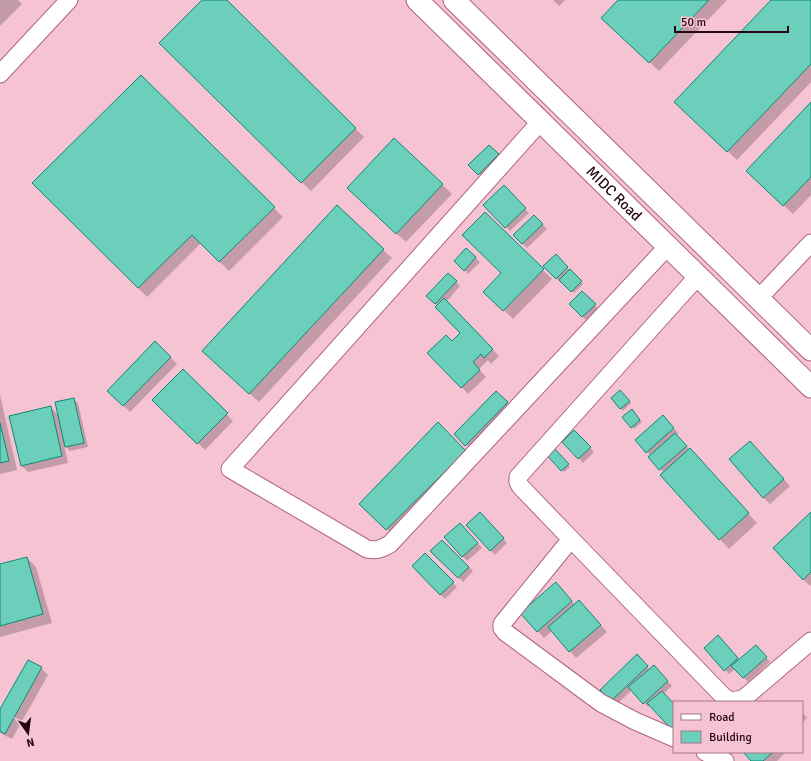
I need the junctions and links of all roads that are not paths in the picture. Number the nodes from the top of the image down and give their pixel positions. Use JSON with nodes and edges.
{"nodes":[{"id":1,"x":70,"y":0,"type":"edge"},
{"id":2,"x":417,"y":0,"type":"edge"},
{"id":3,"x":454,"y":0,"type":"edge"},
{"id":4,"x":0,"y":74,"type":"edge"},
{"id":5,"x":541,"y":121,"type":"junction"},
{"id":6,"x":811,"y":243,"type":"edge"},
{"id":7,"x":668,"y":246,"type":"junction"},
{"id":8,"x":698,"y":276,"type":"junction"},
{"id":9,"x":758,"y":299,"type":"junction"},
{"id":10,"x":811,"y":350,"type":"edge"},
{"id":11,"x":811,"y":387,"type":"edge"},
{"id":12,"x":571,"y":539,"type":"junction"},
{"id":13,"x":811,"y":641,"type":"edge"},
{"id":14,"x":673,"y":738,"type":"edge"},
{"id":15,"x":707,"y":753,"type":"edge"},
{"id":16,"x":725,"y":761,"type":"edge"}],
"edges":[{"from":1,"to":4,"type":"street"},
{"from":2,"to":5,"type":"main road","name":"MIDC Road"},
{"from":3,"to":9,"type":"main road","name":"MIDC Road"},
{"from":5,"to":7,"type":"main road","name":"MIDC Road"},
{"from":5,"to":7,"type":"street"},
{"from":6,"to":9,"type":"street"},
{"from":7,"to":8,"type":"main road","name":"MIDC Road"},
{"from":8,"to":11,"type":"main road","name":"MIDC Road"},
{"from":8,"to":12,"type":"street"},
{"from":9,"to":10,"type":"main road","name":"MIDC Road"},
{"from":12,"to":13,"type":"street"},
{"from":12,"to":14,"type":"street"},
{"from":15,"to":16,"type":"street"}]}
